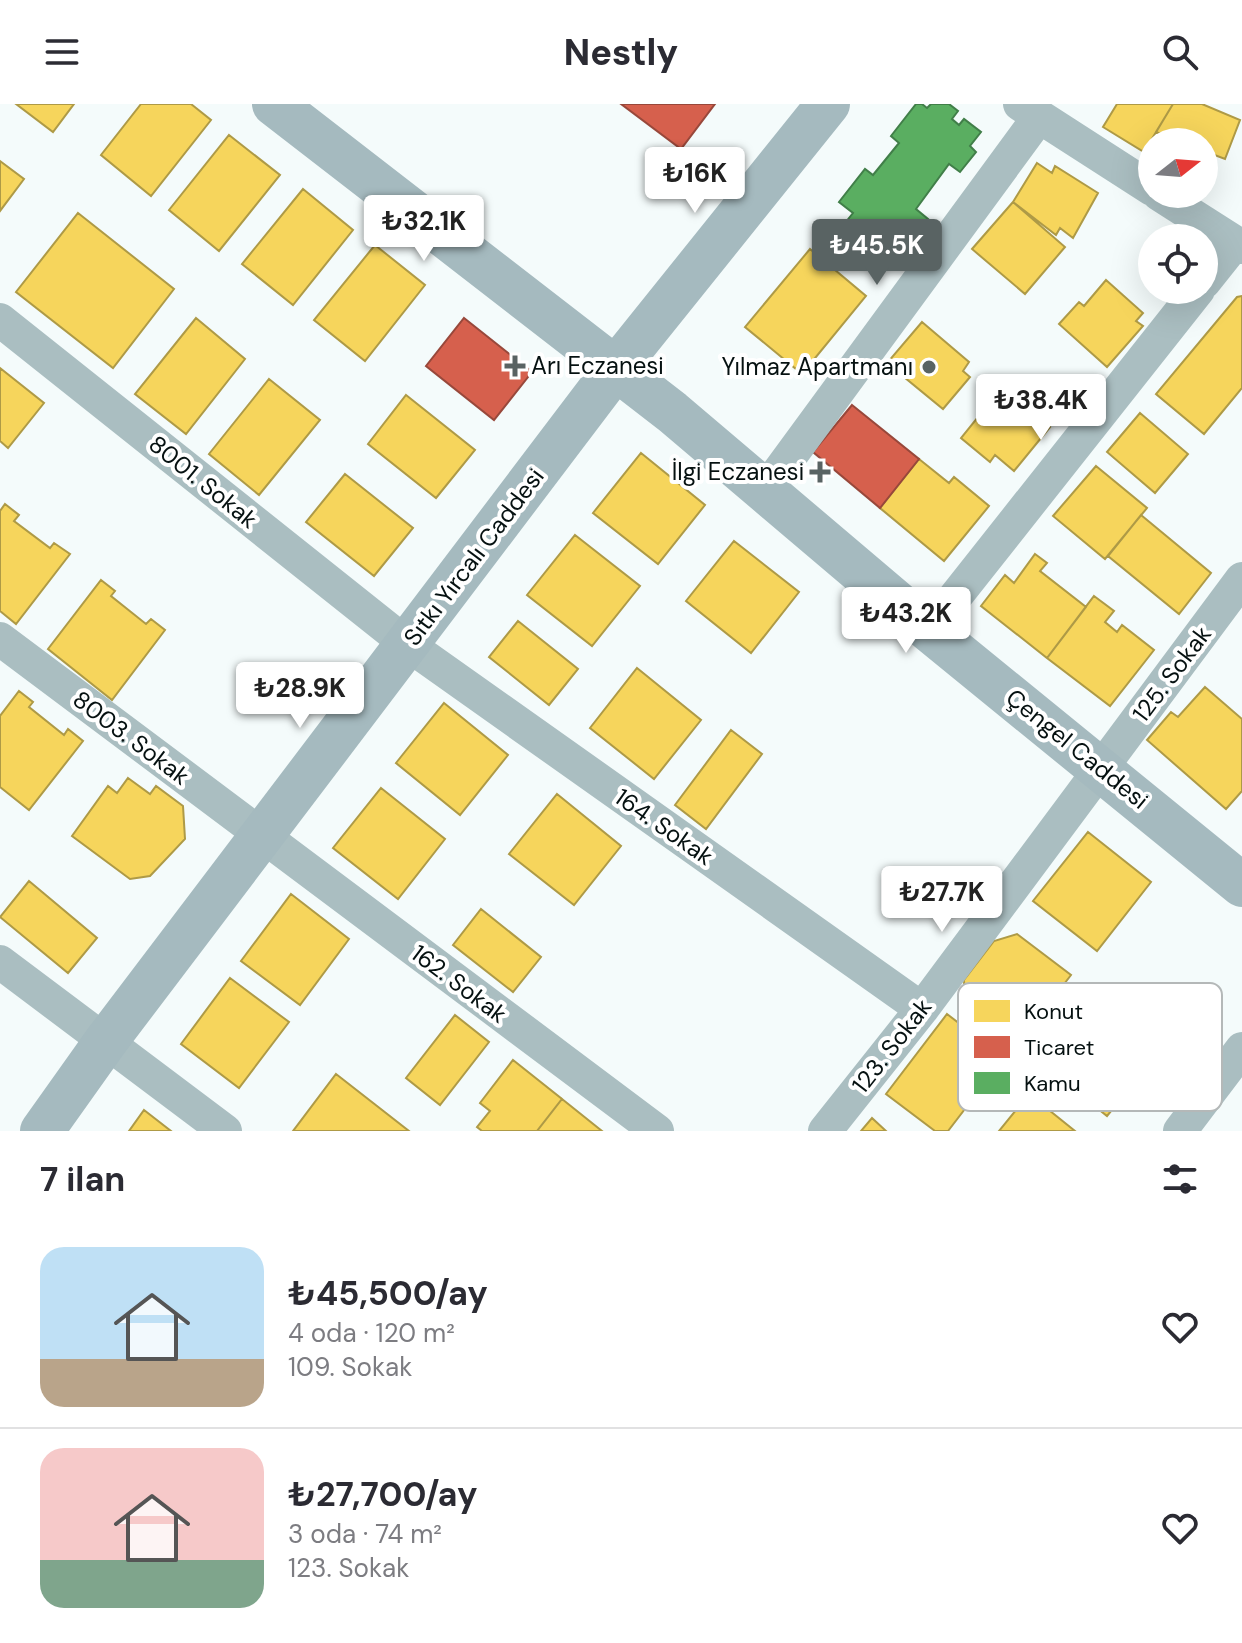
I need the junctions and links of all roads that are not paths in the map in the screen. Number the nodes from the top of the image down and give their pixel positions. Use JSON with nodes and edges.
{"nodes":[{"id":1,"x":828,"y":104,"type":"edge"},
{"id":2,"x":276,"y":105,"type":"edge"},
{"id":3,"x":1029,"y":110,"type":"edge"},
{"id":4,"x":1138,"y":180,"type":"edge"},
{"id":5,"x":1181,"y":208,"type":"edge"},
{"id":6,"x":1239,"y":245,"type":"edge"},
{"id":7,"x":1218,"y":267,"type":"edge"},
{"id":8,"x":1187,"y":304,"type":"edge"},
{"id":9,"x":0,"y":320,"type":"edge"},
{"id":10,"x":616,"y":368,"type":"junction"},
{"id":11,"x":764,"y":492,"type":"junction"},
{"id":12,"x":1242,"y":579,"type":"edge"},
{"id":13,"x":929,"y":630,"type":"junction"},
{"id":14,"x":0,"y":639,"type":"edge"},
{"id":15,"x":407,"y":644,"type":"junction"},
{"id":16,"x":1102,"y":768,"type":"junction"},
{"id":17,"x":262,"y":837,"type":"junction"},
{"id":18,"x":1242,"y":885,"type":"edge"},
{"id":19,"x":0,"y":962,"type":"edge"},
{"id":20,"x":922,"y":1009,"type":"junction"},
{"id":21,"x":106,"y":1041,"type":"junction"},
{"id":22,"x":1242,"y":1049,"type":"edge"},
{"id":23,"x":1222,"y":1075,"type":"edge"},
{"id":24,"x":1195,"y":1111,"type":"edge"},
{"id":25,"x":42,"y":1131,"type":"edge"},
{"id":26,"x":225,"y":1131,"type":"edge"},
{"id":27,"x":657,"y":1131,"type":"edge"},
{"id":28,"x":825,"y":1131,"type":"edge"},
{"id":29,"x":1180,"y":1131,"type":"edge"}],
"edges":[{"from":1,"to":10,"type":"main road","name":"Sıtkı Yırcalı Caddesi"},
{"from":2,"to":10,"type":"main road","name":"Çengel Caddesi"},
{"from":3,"to":4,"type":"street"},
{"from":3,"to":11,"type":"street"},
{"from":5,"to":6,"type":"street"},
{"from":6,"to":7,"type":"street"},
{"from":8,"to":13,"type":"street"},
{"from":9,"to":15,"type":"street","name":"8001. Sokak"},
{"from":10,"to":11,"type":"main road","name":"Çengel Caddesi"},
{"from":10,"to":15,"type":"main road","name":"Sıtkı Yırcalı Caddesi"},
{"from":11,"to":13,"type":"main road","name":"Çengel Caddesi"},
{"from":12,"to":16,"type":"street","name":"125. Sokak"},
{"from":13,"to":16,"type":"main road","name":"Çengel Caddesi"},
{"from":14,"to":17,"type":"street","name":"8003. Sokak"},
{"from":15,"to":17,"type":"main road","name":"Sıtkı Yırcalı Caddesi"},
{"from":15,"to":20,"type":"street","name":"164. Sokak"},
{"from":16,"to":18,"type":"main road","name":"Çengel Caddesi"},
{"from":16,"to":20,"type":"street","name":"123. Sokak"},
{"from":17,"to":21,"type":"main road","name":"Sıtkı Yırcalı Caddesi"},
{"from":17,"to":27,"type":"street","name":"162. Sokak"},
{"from":19,"to":21,"type":"street"},
{"from":20,"to":28,"type":"street","name":"123. Sokak"},
{"from":21,"to":25,"type":"main road","name":"Sıtkı Yırcalı Caddesi"},
{"from":21,"to":26,"type":"street"},
{"from":22,"to":23,"type":"street"},
{"from":24,"to":29,"type":"street"}]}
